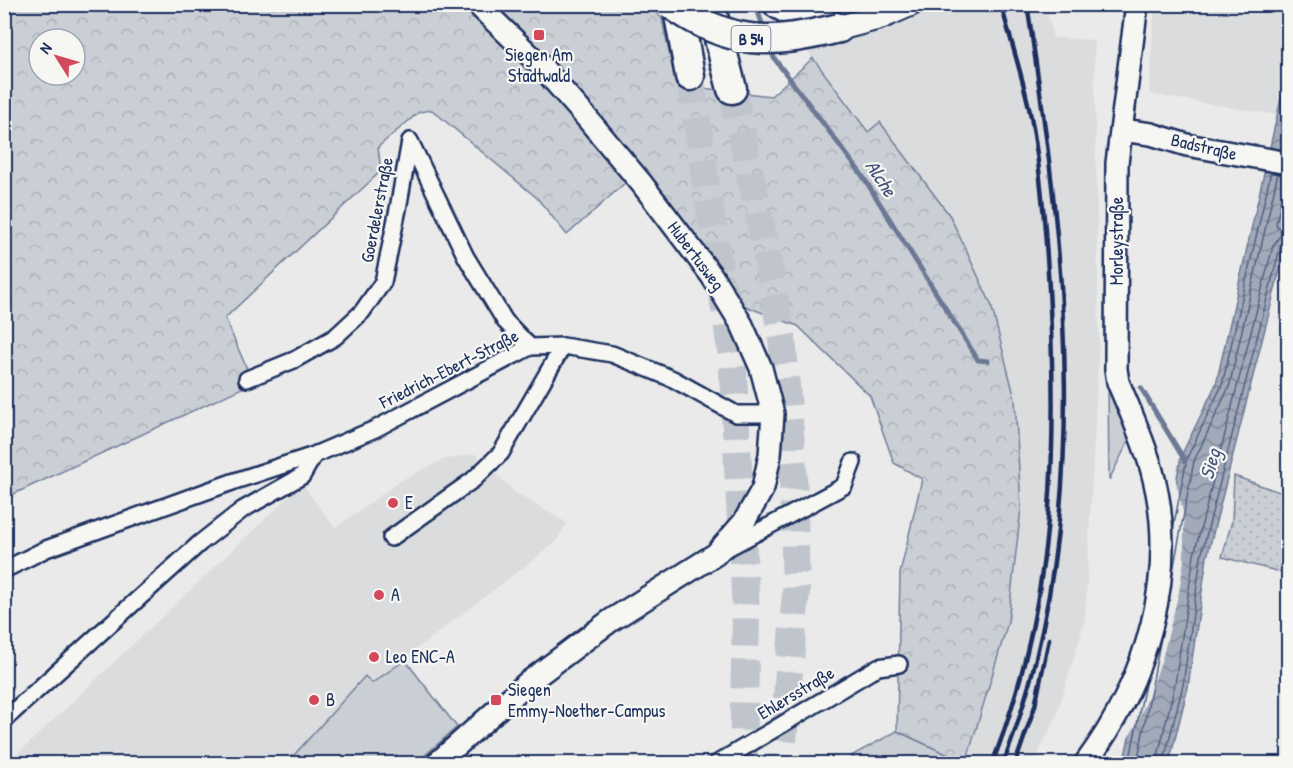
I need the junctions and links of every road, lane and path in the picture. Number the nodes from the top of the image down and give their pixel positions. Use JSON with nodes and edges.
{"nodes":[{"id":1,"x":477,"y":4,"type":"edge"},
{"id":2,"x":671,"y":4,"type":"edge"},
{"id":3,"x":677,"y":4,"type":"edge"},
{"id":4,"x":710,"y":4,"type":"edge"},
{"id":5,"x":778,"y":4,"type":"edge"},
{"id":6,"x":910,"y":4,"type":"edge"},
{"id":7,"x":1137,"y":4,"type":"edge"},
{"id":8,"x":839,"y":28,"type":"junction"},
{"id":9,"x":690,"y":76,"type":"tunnel mouth"},
{"id":10,"x":732,"y":89,"type":"tunnel mouth"},
{"id":11,"x":1121,"y":130,"type":"junction"},
{"id":12,"x":1288,"y":163,"type":"edge"},
{"id":13,"x":563,"y":346,"type":"junction"},
{"id":14,"x":530,"y":347,"type":"junction"},
{"id":15,"x":247,"y":379,"type":"dead end"},
{"id":16,"x":773,"y":414,"type":"junction"},
{"id":17,"x":314,"y":455,"type":"junction"},
{"id":18,"x":853,"y":462,"type":"dead end"},
{"id":19,"x":391,"y":538,"type":"dead end"},
{"id":20,"x":716,"y":554,"type":"junction"},
{"id":21,"x":4,"y":570,"type":"edge"},
{"id":22,"x":899,"y":664,"type":"dead end"},
{"id":23,"x":4,"y":720,"type":"edge"},
{"id":24,"x":436,"y":764,"type":"edge"},
{"id":25,"x":716,"y":764,"type":"edge"},
{"id":26,"x":1085,"y":764,"type":"edge"}],
"edges":[{"from":1,"to":16,"type":"street","name":"Hubertusweg"},
{"from":2,"to":8,"type":"highway","number":"B 54","bridge":true},
{"from":3,"to":9,"type":"highway"},
{"from":4,"to":10,"type":"highway"},
{"from":5,"to":8,"type":"highway","number":"B 54"},
{"from":6,"to":8,"type":"main road","number":"B 54"},
{"from":7,"to":11,"type":"street","name":"Morleystraße"},
{"from":11,"to":12,"type":"street","name":"Badstraße"},
{"from":11,"to":26,"type":"street","name":"Morleystraße"},
{"from":13,"to":14,"type":"street","name":"Friedrich-Ebert-Straße"},
{"from":13,"to":16,"type":"street","name":"Friedrich-Ebert-Straße"},
{"from":13,"to":19,"type":"street"},
{"from":14,"to":15,"type":"street","name":"Goerdelerstraße"},
{"from":14,"to":17,"type":"street","name":"Friedrich-Ebert-Straße"},
{"from":16,"to":20,"type":"street","name":"Hubertusweg"},
{"from":17,"to":21,"type":"street","name":"Friedrich-Ebert-Straße"},
{"from":17,"to":23,"type":"street"},
{"from":18,"to":20,"type":"street","name":"Hubertusweg"},
{"from":20,"to":24,"type":"street","name":"Hubertusweg"},
{"from":22,"to":25,"type":"street","name":"Ehlersstraße"}]}
